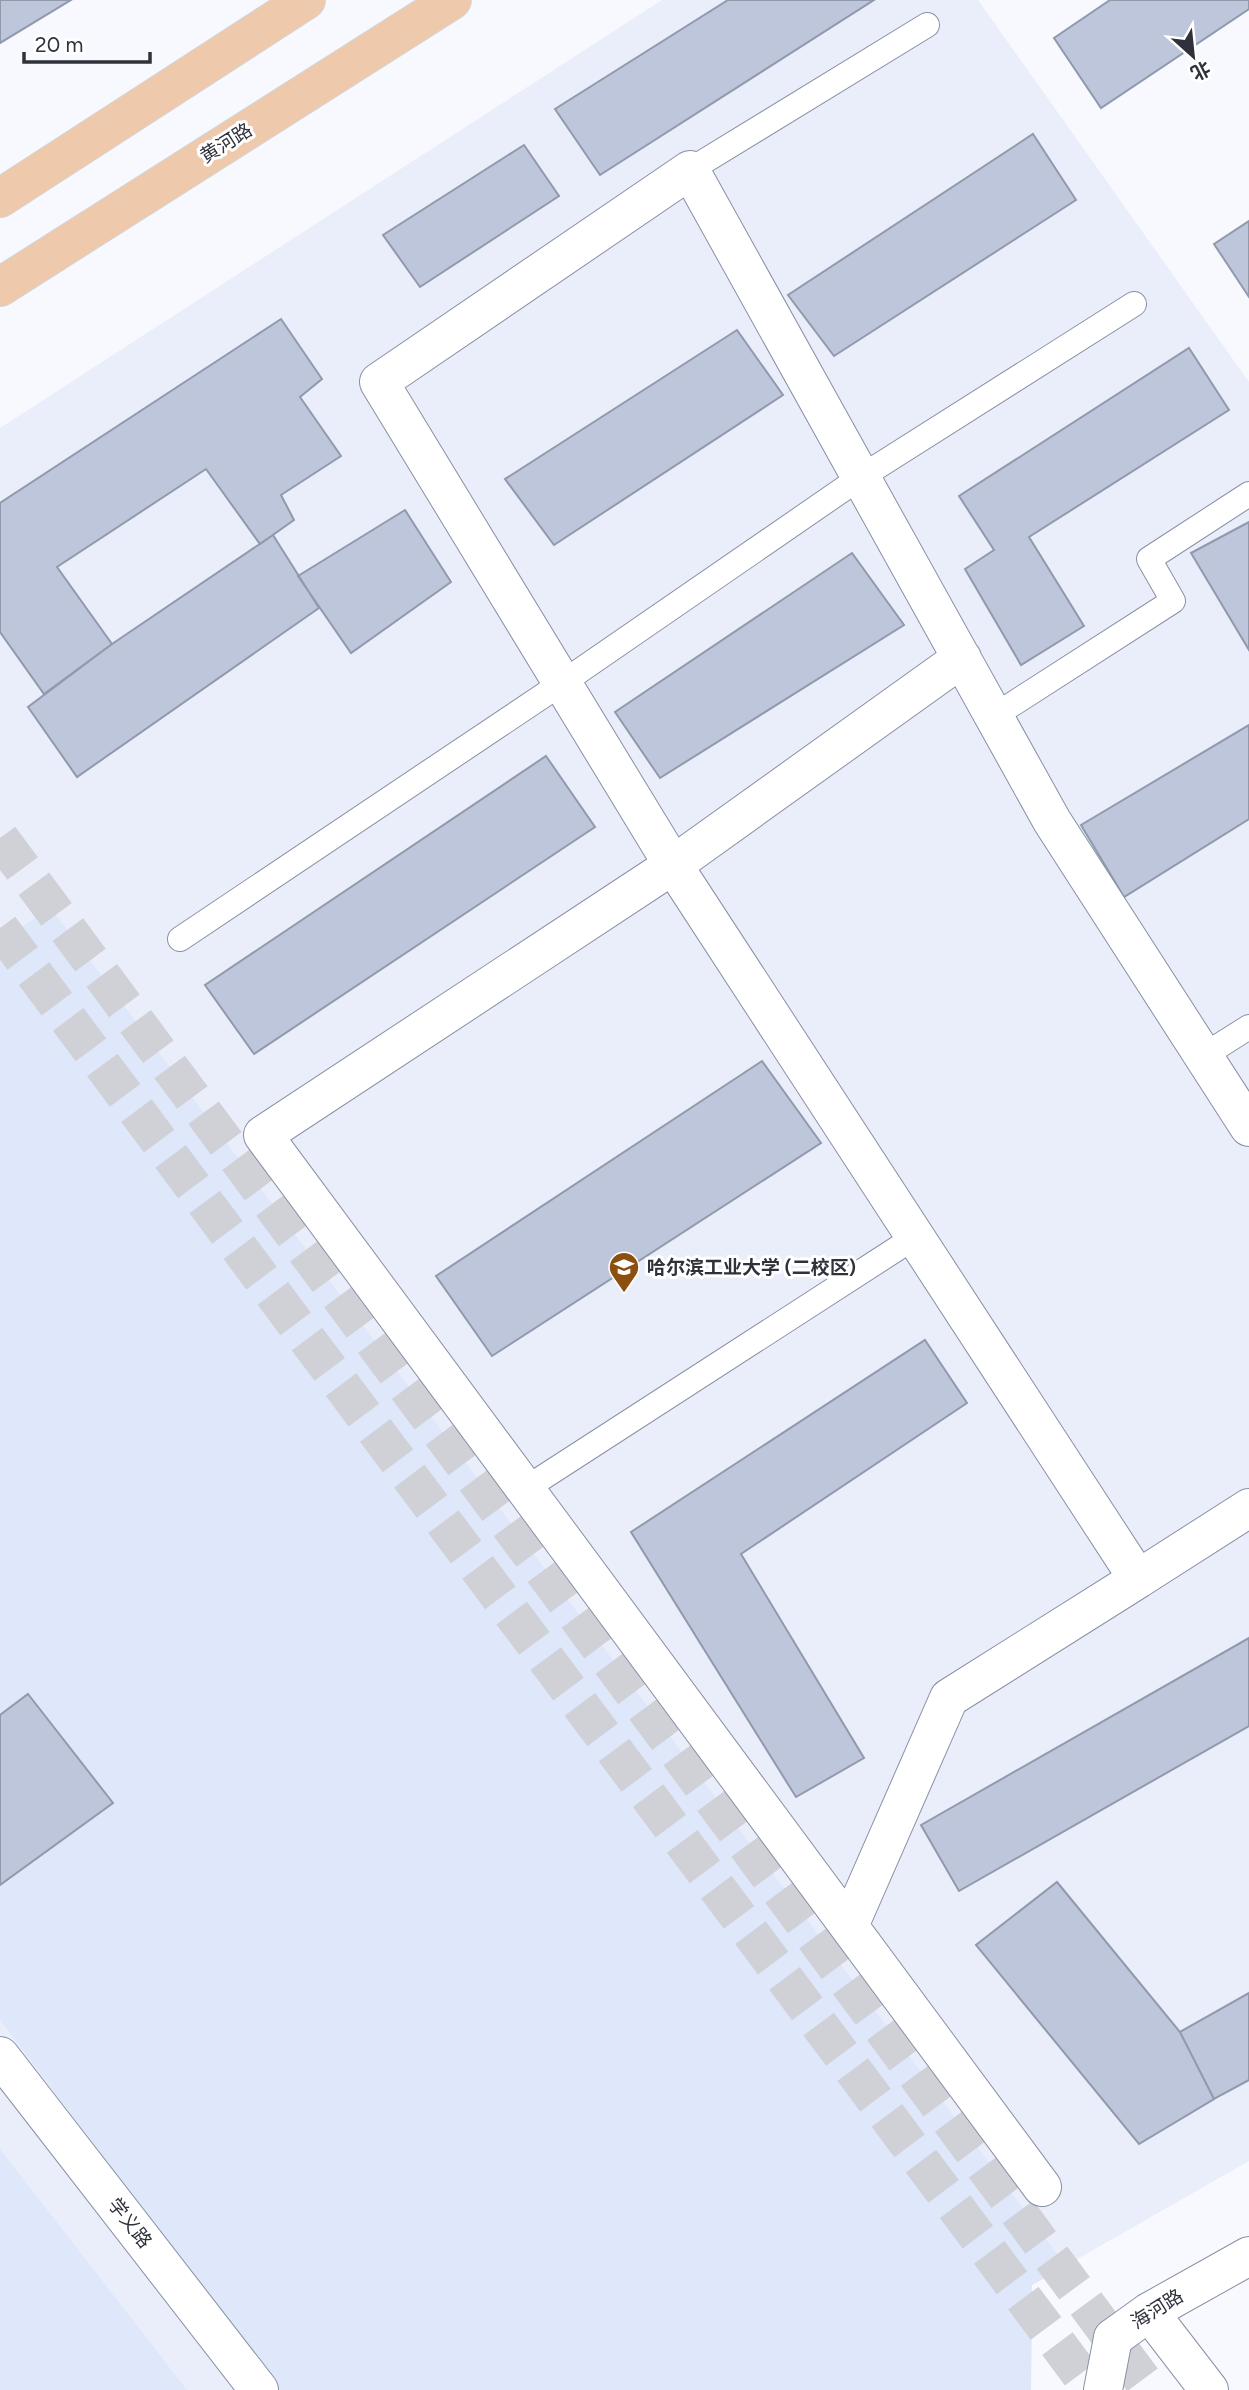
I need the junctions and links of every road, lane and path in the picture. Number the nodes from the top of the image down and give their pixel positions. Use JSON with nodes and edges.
{"nodes":[{"id":1,"x":306,"y":0,"type":"edge"},
{"id":2,"x":452,"y":0,"type":"edge"},
{"id":3,"x":927,"y":25,"type":"dead end"},
{"id":4,"x":690,"y":170,"type":"junction"},
{"id":5,"x":0,"y":198,"type":"edge"},
{"id":6,"x":0,"y":286,"type":"edge"},
{"id":7,"x":1133,"y":304,"type":"dead end"},
{"id":8,"x":861,"y":477,"type":"junction"},
{"id":9,"x":1249,"y":494,"type":"edge"},
{"id":10,"x":962,"y":658,"type":"junction"},
{"id":11,"x":562,"y":683,"type":"junction"},
{"id":12,"x":994,"y":716,"type":"junction"},
{"id":13,"x":673,"y":866,"type":"junction"},
{"id":14,"x":180,"y":939,"type":"dead end"},
{"id":15,"x":1249,"y":1027,"type":"edge"},
{"id":16,"x":1203,"y":1056,"type":"junction"},
{"id":17,"x":1249,"y":1127,"type":"edge"},
{"id":18,"x":915,"y":1237,"type":"junction"},
{"id":19,"x":525,"y":1489,"type":"junction"},
{"id":20,"x":1249,"y":1508,"type":"edge"},
{"id":21,"x":1138,"y":1579,"type":"junction"},
{"id":22,"x":849,"y":1926,"type":"junction"},
{"id":23,"x":0,"y":2056,"type":"edge"},
{"id":24,"x":1042,"y":2187,"type":"dead end"},
{"id":25,"x":1249,"y":2256,"type":"edge"},
{"id":26,"x":1149,"y":2312,"type":"junction"},
{"id":27,"x":259,"y":2390,"type":"edge"},
{"id":28,"x":1103,"y":2390,"type":"edge"},
{"id":29,"x":1209,"y":2390,"type":"edge"}],
"edges":[{"from":1,"to":5,"type":"main road"},
{"from":2,"to":6,"type":"main road","name":"黄河路"},
{"from":3,"to":4,"type":"lane"},
{"from":4,"to":8,"type":"street"},
{"from":4,"to":11,"type":"street"},
{"from":7,"to":8,"type":"lane"},
{"from":8,"to":10,"type":"street"},
{"from":8,"to":11,"type":"lane"},
{"from":9,"to":12,"type":"lane"},
{"from":10,"to":12,"type":"street"},
{"from":10,"to":13,"type":"street"},
{"from":11,"to":13,"type":"street"},
{"from":11,"to":14,"type":"lane"},
{"from":12,"to":16,"type":"street"},
{"from":13,"to":18,"type":"street"},
{"from":13,"to":19,"type":"street"},
{"from":15,"to":16,"type":"lane"},
{"from":16,"to":17,"type":"street"},
{"from":18,"to":19,"type":"lane"},
{"from":18,"to":21,"type":"street"},
{"from":19,"to":22,"type":"street"},
{"from":20,"to":21,"type":"street"},
{"from":21,"to":22,"type":"street"},
{"from":22,"to":24,"type":"street"},
{"from":23,"to":27,"type":"street","name":"学义路"},
{"from":25,"to":26,"type":"street","name":"海河路"},
{"from":26,"to":28,"type":"street","name":"海河路"},
{"from":26,"to":29,"type":"street"}]}
